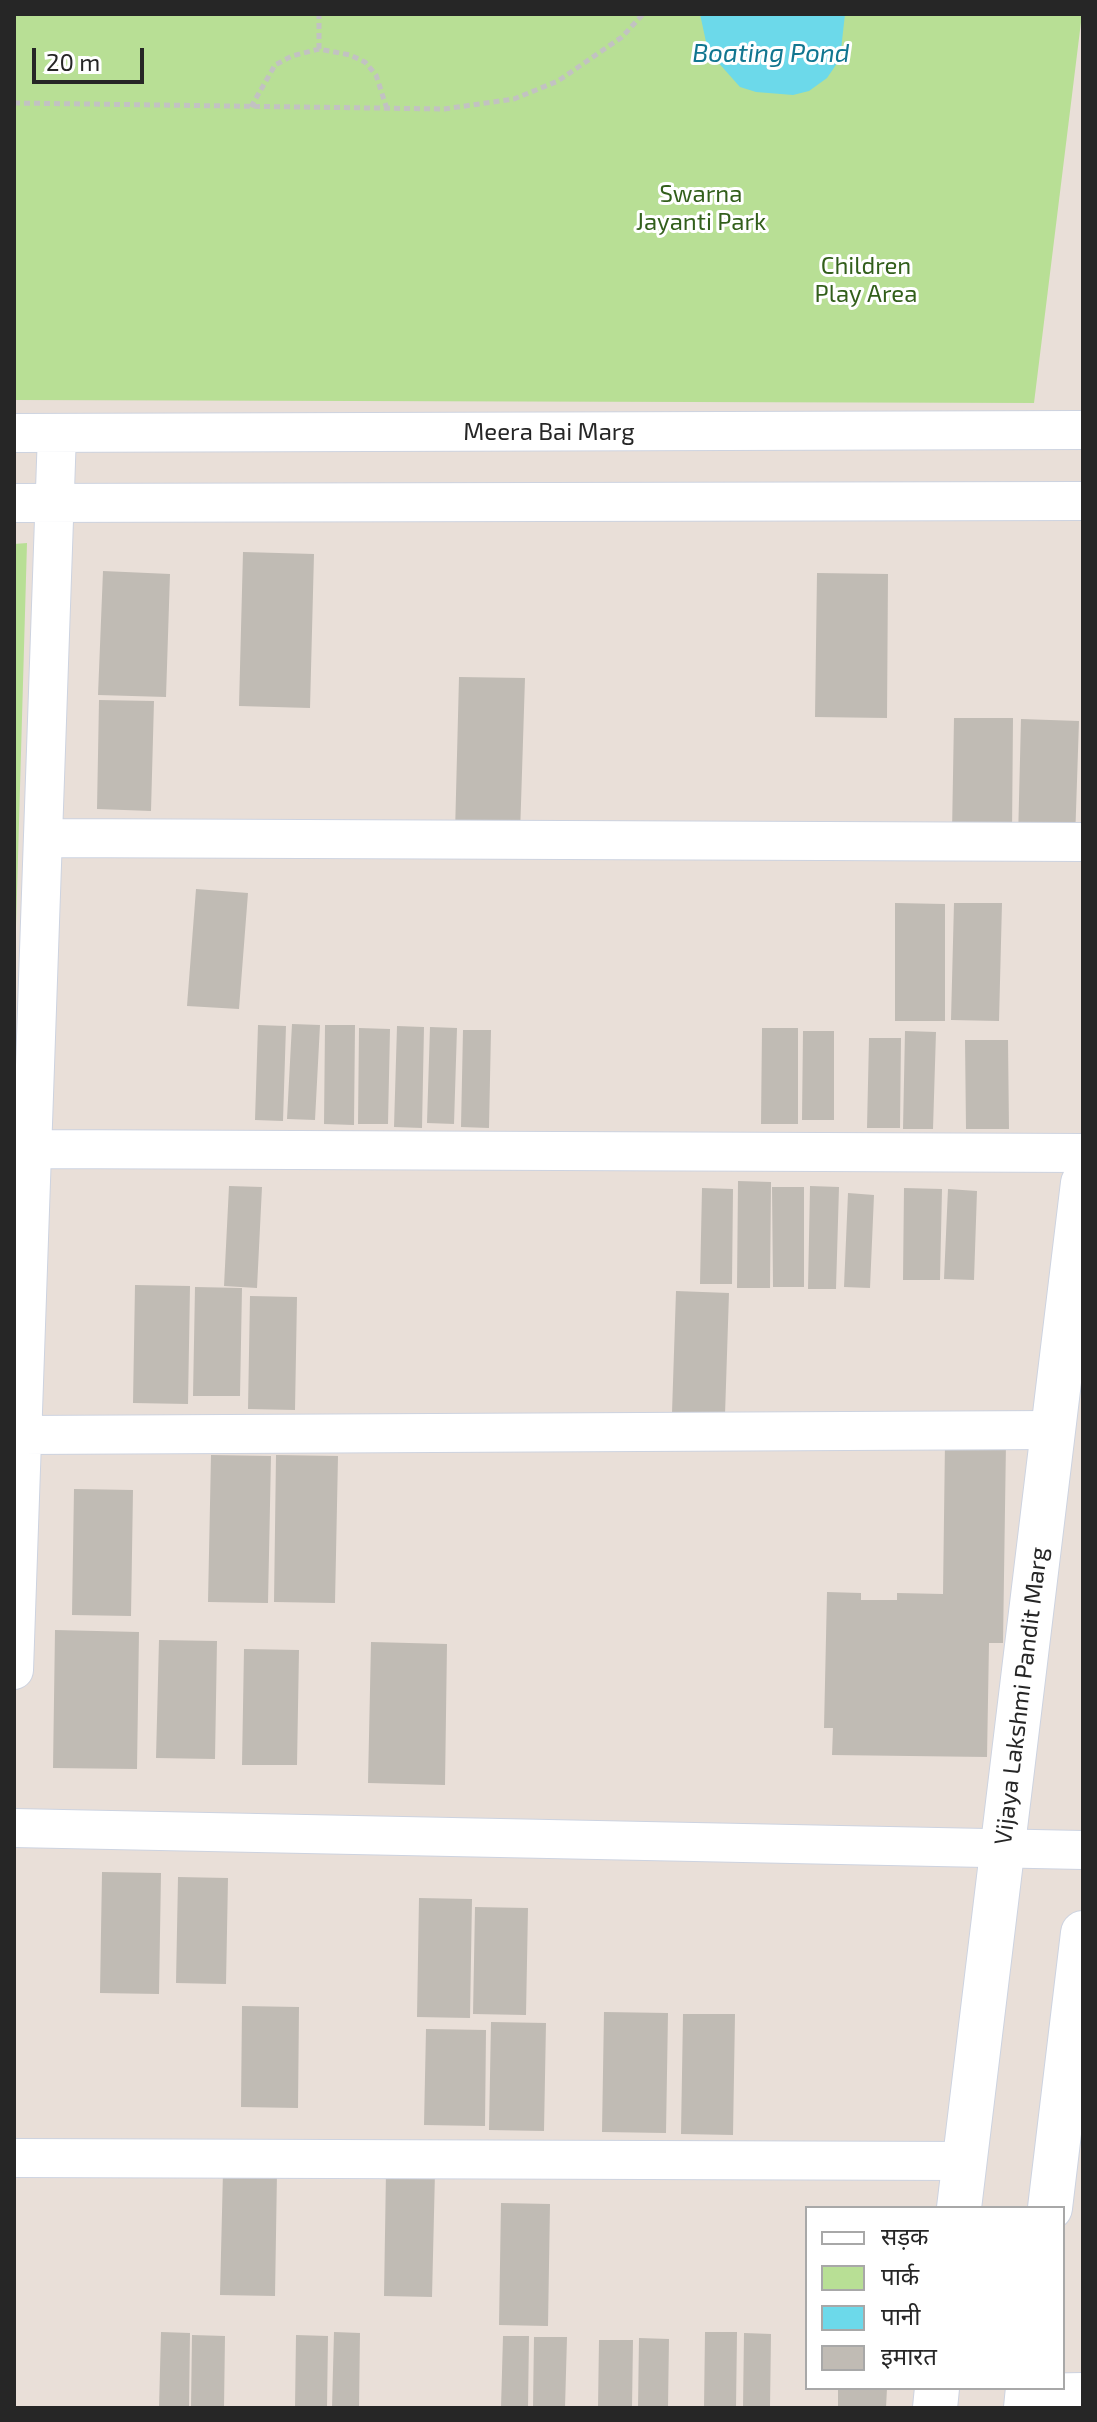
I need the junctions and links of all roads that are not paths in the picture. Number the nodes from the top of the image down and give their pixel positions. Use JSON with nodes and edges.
{"nodes":[{"id":1,"x":1083,"y":430,"type":"edge"},
{"id":2,"x":14,"y":433,"type":"edge"},
{"id":3,"x":57,"y":433,"type":"junction"},
{"id":4,"x":1083,"y":501,"type":"edge"},
{"id":5,"x":14,"y":503,"type":"edge"},
{"id":6,"x":55,"y":503,"type":"junction"},
{"id":7,"x":43,"y":838,"type":"junction"},
{"id":8,"x":1083,"y":842,"type":"edge"},
{"id":9,"x":32,"y":1149,"type":"junction"},
{"id":10,"x":1083,"y":1153,"type":"edge"},
{"id":11,"x":1083,"y":1183,"type":"edge"},
{"id":12,"x":1053,"y":1430,"type":"junction"},
{"id":13,"x":22,"y":1435,"type":"junction"},
{"id":14,"x":14,"y":1670,"type":"edge"},
{"id":15,"x":14,"y":1828,"type":"edge"},
{"id":16,"x":1003,"y":1846,"type":"junction"},
{"id":17,"x":1083,"y":1850,"type":"edge"},
{"id":18,"x":1083,"y":1933,"type":"edge"},
{"id":19,"x":1078,"y":2023,"type":"edge"},
{"id":20,"x":14,"y":2158,"type":"edge"},
{"id":21,"x":965,"y":2161,"type":"junction"},
{"id":22,"x":959,"y":2206,"type":"edge"},
{"id":23,"x":1050,"y":2206,"type":"edge"},
{"id":24,"x":1083,"y":2392,"type":"edge"},
{"id":25,"x":1027,"y":2396,"type":"edge"}],
"edges":[{"from":1,"to":3,"type":"street","name":"Meera Bai Marg"},
{"from":2,"to":3,"type":"street","name":"Meera Bai Marg"},
{"from":3,"to":6,"type":"street"},
{"from":4,"to":6,"type":"street"},
{"from":5,"to":6,"type":"street"},
{"from":6,"to":7,"type":"street"},
{"from":7,"to":8,"type":"street"},
{"from":7,"to":9,"type":"street"},
{"from":9,"to":10,"type":"street"},
{"from":9,"to":13,"type":"street"},
{"from":11,"to":12,"type":"street","name":"Vijaya Lakshmi Pandit Marg"},
{"from":12,"to":13,"type":"street"},
{"from":12,"to":16,"type":"street","name":"Vijaya Lakshmi Pandit Marg"},
{"from":13,"to":14,"type":"street"},
{"from":15,"to":16,"type":"street"},
{"from":16,"to":17,"type":"street"},
{"from":16,"to":21,"type":"street","name":"Vijaya Lakshmi Pandit Marg"},
{"from":18,"to":19,"type":"street"},
{"from":19,"to":23,"type":"street"},
{"from":20,"to":21,"type":"street"},
{"from":21,"to":22,"type":"street","name":"Vijaya Lakshmi Pandit Marg"},
{"from":24,"to":25,"type":"street"}]}
